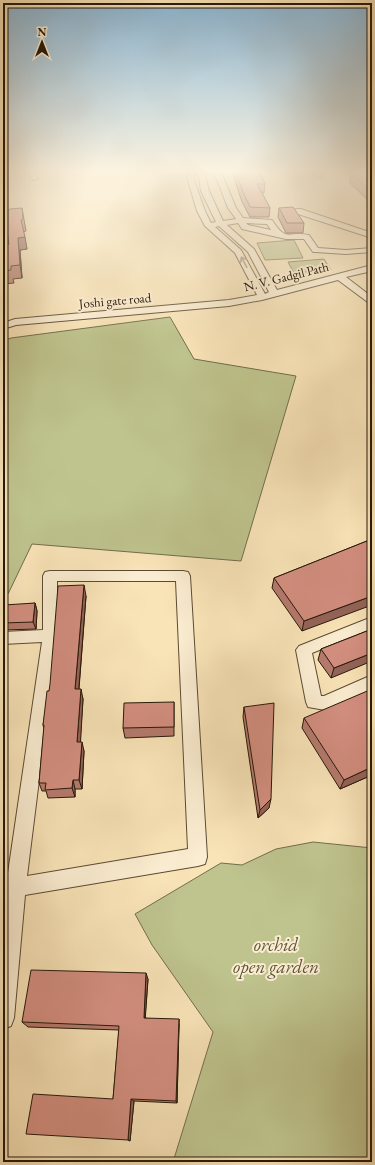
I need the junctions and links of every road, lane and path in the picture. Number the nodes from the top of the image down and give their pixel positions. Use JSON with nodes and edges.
{"nodes":[{"id":1,"x":210,"y":226,"type":"edge"},
{"id":2,"x":224,"y":226,"type":"edge"},
{"id":3,"x":272,"y":226,"type":"edge"},
{"id":4,"x":342,"y":226,"type":"edge"},
{"id":5,"x":372,"y":236,"type":"edge"},
{"id":6,"x":372,"y":250,"type":"edge"},
{"id":7,"x":372,"y":268,"type":"edge"},
{"id":8,"x":340,"y":277,"type":"junction"},
{"id":9,"x":274,"y":294,"type":"junction"},
{"id":10,"x":262,"y":297,"type":"junction"},
{"id":11,"x":372,"y":301,"type":"edge"},
{"id":12,"x":230,"y":303,"type":"joint"},
{"id":13,"x":3,"y":326,"type":"edge"},
{"id":14,"x":372,"y":623,"type":"edge"},
{"id":15,"x":50,"y":636,"type":"junction"},
{"id":16,"x":3,"y":638,"type":"edge"},
{"id":17,"x":372,"y":682,"type":"edge"},
{"id":18,"x":9,"y":883,"type":"edge"},
{"id":19,"x":3,"y":1018,"type":"edge"}],
"edges":[{"from":10,"to":1,"type":"street","one_way":true},
{"from":2,"to":9,"type":"street"},
{"from":3,"to":6,"type":"street"},
{"from":4,"to":5,"type":"street"},
{"from":7,"to":8,"type":"street","name":"N. V. Gadgil Path"},
{"from":8,"to":9,"type":"street","name":"N. V. Gadgil Path"},
{"from":8,"to":11,"type":"street"},
{"from":9,"to":10,"type":"street","name":"N. V. Gadgil Path"},
{"from":10,"to":12,"type":"street","name":"N. V. Gadgil Path"},
{"from":12,"to":13,"type":"street","name":"Joshi gate road"},
{"from":14,"to":17,"type":"street"},
{"from":15,"to":16,"type":"street"},
{"from":15,"to":18,"type":"street"},
{"from":15,"to":18,"type":"street"},
{"from":18,"to":19,"type":"street"}]}
